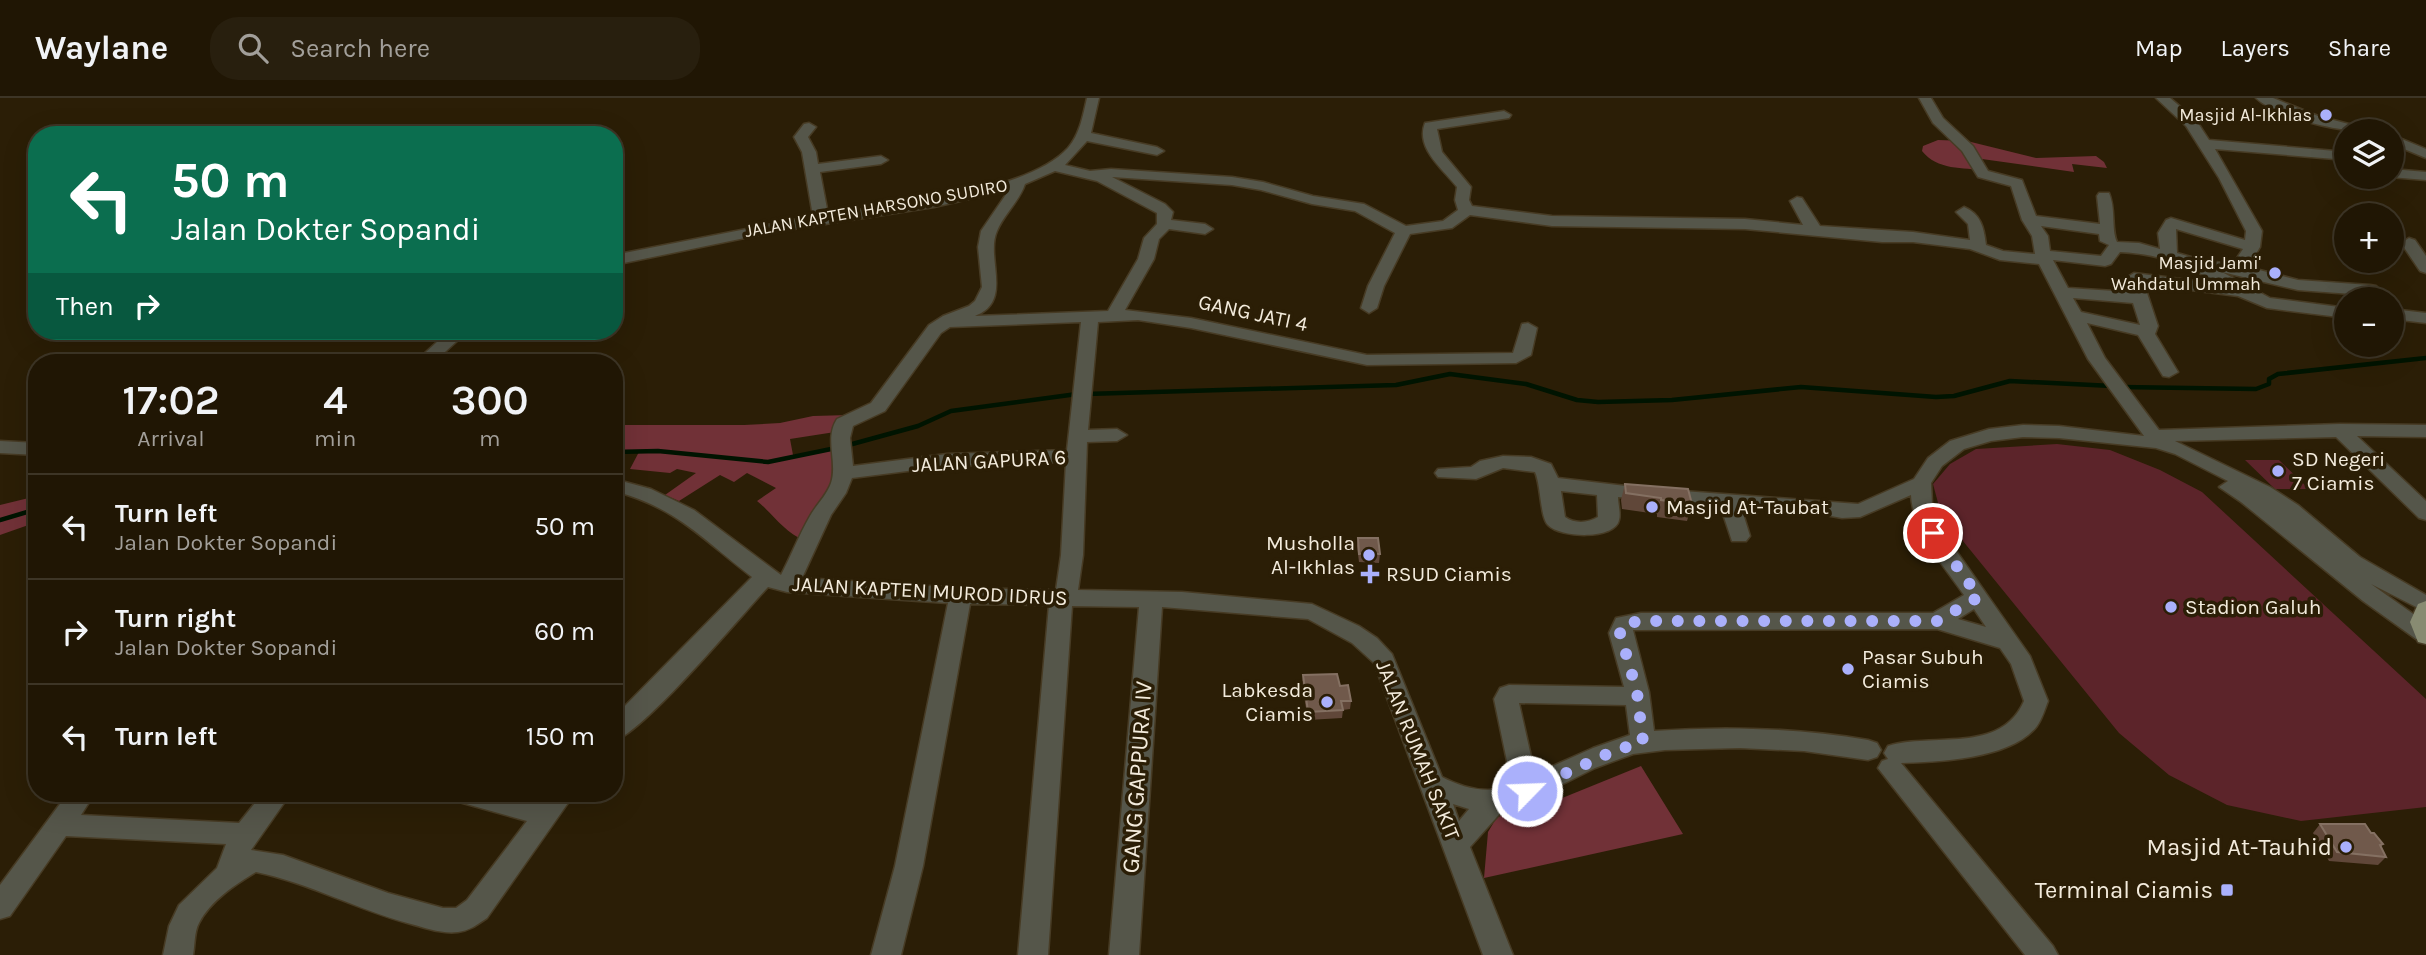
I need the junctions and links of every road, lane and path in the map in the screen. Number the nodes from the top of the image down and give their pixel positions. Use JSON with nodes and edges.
{"nodes":[{"id":1,"x":1093,"y":98,"type":"edge"},
{"id":2,"x":1490,"y":98,"type":"edge"},
{"id":3,"x":1925,"y":98,"type":"edge"},
{"id":4,"x":2162,"y":98,"type":"edge"},
{"id":5,"x":2245,"y":98,"type":"edge"},
{"id":6,"x":2264,"y":99,"type":"edge"},
{"id":7,"x":2334,"y":124,"type":"edge"},
{"id":8,"x":809,"y":127,"type":"dead end"},
{"id":9,"x":1084,"y":136,"type":"junction"},
{"id":10,"x":2204,"y":144,"type":"junction"},
{"id":11,"x":2404,"y":144,"type":"edge"},
{"id":12,"x":1157,"y":150,"type":"dead end"},
{"id":13,"x":2426,"y":154,"type":"edge"},
{"id":14,"x":2334,"y":155,"type":"edge"},
{"id":15,"x":2404,"y":159,"type":"edge"},
{"id":16,"x":880,"y":160,"type":"dead end"},
{"id":17,"x":2426,"y":160,"type":"edge"},
{"id":18,"x":1053,"y":166,"type":"junction"},
{"id":19,"x":811,"y":169,"type":"junction"},
{"id":20,"x":2404,"y":174,"type":"edge"},
{"id":21,"x":1091,"y":175,"type":"junction"},
{"id":22,"x":2426,"y":176,"type":"edge"},
{"id":23,"x":1019,"y":181,"type":"junction"},
{"id":24,"x":2104,"y":196,"type":"dead end"},
{"id":25,"x":1797,"y":201,"type":"dead end"},
{"id":26,"x":1466,"y":210,"type":"junction"},
{"id":27,"x":1964,"y":212,"type":"dead end"},
{"id":28,"x":821,"y":219,"type":"junction"},
{"id":29,"x":2030,"y":220,"type":"junction"},
{"id":30,"x":1165,"y":224,"type":"junction"},
{"id":31,"x":1205,"y":229,"type":"dead end"},
{"id":32,"x":1814,"y":230,"type":"junction"},
{"id":33,"x":2107,"y":230,"type":"junction"},
{"id":34,"x":1404,"y":231,"type":"junction"},
{"id":35,"x":2409,"y":243,"type":"dead end"},
{"id":36,"x":1979,"y":247,"type":"junction"},
{"id":37,"x":2252,"y":247,"type":"junction"},
{"id":38,"x":2111,"y":254,"type":"junction"},
{"id":39,"x":2169,"y":255,"type":"junction"},
{"id":40,"x":623,"y":258,"type":"edge"},
{"id":41,"x":2045,"y":258,"type":"junction"},
{"id":42,"x":2202,"y":265,"type":"junction"},
{"id":43,"x":2426,"y":268,"type":"edge"},
{"id":44,"x":2238,"y":270,"type":"junction"},
{"id":45,"x":2136,"y":271,"type":"junction"},
{"id":46,"x":2223,"y":278,"type":"junction"},
{"id":47,"x":2334,"y":288,"type":"edge"},
{"id":48,"x":2061,"y":292,"type":"junction"},
{"id":49,"x":2243,"y":292,"type":"junction"},
{"id":50,"x":2140,"y":298,"type":"junction"},
{"id":51,"x":1368,"y":308,"type":"dead end"},
{"id":52,"x":2334,"y":311,"type":"edge"},
{"id":53,"x":1114,"y":315,"type":"junction"},
{"id":54,"x":2404,"y":315,"type":"edge"},
{"id":55,"x":1090,"y":316,"type":"junction"},
{"id":56,"x":2077,"y":316,"type":"junction"},
{"id":57,"x":2426,"y":318,"type":"edge"},
{"id":58,"x":945,"y":322,"type":"junction"},
{"id":59,"x":1528,"y":328,"type":"dead end"},
{"id":60,"x":2146,"y":332,"type":"junction"},
{"id":61,"x":449,"y":340,"type":"edge"},
{"id":62,"x":433,"y":354,"type":"edge"},
{"id":63,"x":2169,"y":372,"type":"dead end"},
{"id":64,"x":2340,"y":430,"type":"junction"},
{"id":65,"x":2426,"y":431,"type":"edge"},
{"id":66,"x":1116,"y":435,"type":"dead end"},
{"id":67,"x":2156,"y":439,"type":"junction"},
{"id":68,"x":2129,"y":441,"type":"junction"},
{"id":69,"x":1077,"y":446,"type":"junction"},
{"id":70,"x":0,"y":447,"type":"edge"},
{"id":71,"x":28,"y":449,"type":"edge"},
{"id":72,"x":842,"y":456,"type":"junction"},
{"id":73,"x":1445,"y":473,"type":"dead end"},
{"id":74,"x":1550,"y":483,"type":"junction"},
{"id":75,"x":1921,"y":483,"type":"junction"},
{"id":76,"x":623,"y":488,"type":"edge"},
{"id":77,"x":1607,"y":490,"type":"junction"},
{"id":78,"x":2255,"y":494,"type":"junction"},
{"id":79,"x":1729,"y":500,"type":"junction"},
{"id":80,"x":2426,"y":513,"type":"edge"},
{"id":81,"x":1740,"y":536,"type":"dead end"},
{"id":82,"x":764,"y":578,"type":"junction"},
{"id":83,"x":787,"y":585,"type":"junction"},
{"id":84,"x":960,"y":596,"type":"junction"},
{"id":85,"x":1979,"y":597,"type":"junction"},
{"id":86,"x":1063,"y":598,"type":"junction"},
{"id":87,"x":1151,"y":599,"type":"junction"},
{"id":88,"x":2426,"y":607,"type":"edge"},
{"id":89,"x":1937,"y":621,"type":"junction"},
{"id":90,"x":2425,"y":634,"type":"edge"},
{"id":91,"x":2009,"y":642,"type":"junction"},
{"id":92,"x":1637,"y":696,"type":"junction"},
{"id":93,"x":623,"y":723,"type":"edge"},
{"id":94,"x":1643,"y":742,"type":"junction"},
{"id":95,"x":1894,"y":760,"type":"junction"},
{"id":96,"x":1431,"y":783,"type":"junction"},
{"id":97,"x":1527,"y":791,"type":"junction"},
{"id":98,"x":1496,"y":801,"type":"junction"},
{"id":99,"x":76,"y":802,"type":"edge"},
{"id":100,"x":271,"y":802,"type":"edge"},
{"id":101,"x":496,"y":802,"type":"edge"},
{"id":102,"x":555,"y":802,"type":"edge"},
{"id":103,"x":546,"y":815,"type":"junction"},
{"id":104,"x":59,"y":825,"type":"junction"},
{"id":105,"x":245,"y":834,"type":"junction"},
{"id":106,"x":1456,"y":844,"type":"junction"},
{"id":107,"x":228,"y":876,"type":"junction"},
{"id":108,"x":0,"y":907,"type":"edge"},
{"id":109,"x":178,"y":955,"type":"edge"},
{"id":110,"x":886,"y":955,"type":"edge"},
{"id":111,"x":1033,"y":955,"type":"edge"},
{"id":112,"x":1124,"y":955,"type":"edge"},
{"id":113,"x":1498,"y":955,"type":"edge"},
{"id":114,"x":2043,"y":955,"type":"edge"}],
"edges":[{"from":1,"to":9,"type":"street"},
{"from":2,"to":26,"type":"street"},
{"from":3,"to":29,"type":"street"},
{"from":4,"to":10,"type":"street"},
{"from":5,"to":6,"type":"street"},
{"from":6,"to":7,"type":"street"},
{"from":8,"to":19,"type":"street"},
{"from":9,"to":12,"type":"street"},
{"from":9,"to":18,"type":"street","name":"JALAN KAPTEN HARSONO SUDIRO"},
{"from":10,"to":14,"type":"street"},
{"from":10,"to":37,"type":"street"},
{"from":11,"to":13,"type":"street"},
{"from":15,"to":17,"type":"street"},
{"from":16,"to":19,"type":"street"},
{"from":18,"to":21,"type":"street"},
{"from":18,"to":23,"type":"street","name":"JALAN KAPTEN HARSONO SUDIRO"},
{"from":19,"to":28,"type":"street"},
{"from":20,"to":22,"type":"street"},
{"from":21,"to":30,"type":"street"},
{"from":21,"to":34,"type":"street"},
{"from":23,"to":28,"type":"street","name":"JALAN KAPTEN HARSONO SUDIRO"},
{"from":23,"to":58,"type":"street"},
{"from":24,"to":33,"type":"street"},
{"from":25,"to":32,"type":"street"},
{"from":26,"to":32,"type":"street"},
{"from":26,"to":34,"type":"street"},
{"from":27,"to":36,"type":"street"},
{"from":28,"to":40,"type":"street","name":"JALAN KAPTEN HARSONO SUDIRO"},
{"from":29,"to":33,"type":"street"},
{"from":29,"to":41,"type":"street"},
{"from":30,"to":31,"type":"street"},
{"from":30,"to":53,"type":"street"},
{"from":32,"to":36,"type":"street"},
{"from":33,"to":38,"type":"street"},
{"from":34,"to":51,"type":"street"},
{"from":35,"to":43,"type":"street"},
{"from":36,"to":41,"type":"street"},
{"from":37,"to":39,"type":"street"},
{"from":37,"to":44,"type":"street"},
{"from":38,"to":39,"type":"street"},
{"from":38,"to":41,"type":"street"},
{"from":38,"to":45,"type":"street"},
{"from":39,"to":42,"type":"street"},
{"from":41,"to":48,"type":"street"},
{"from":42,"to":44,"type":"street"},
{"from":42,"to":46,"type":"street"},
{"from":44,"to":47,"type":"street"},
{"from":45,"to":46,"type":"street"},
{"from":45,"to":49,"type":"street"},
{"from":45,"to":50,"type":"street"},
{"from":46,"to":49,"type":"street"},
{"from":48,"to":50,"type":"street"},
{"from":48,"to":56,"type":"street"},
{"from":49,"to":52,"type":"street"},
{"from":50,"to":60,"type":"street"},
{"from":53,"to":55,"type":"street","name":"GANG JATI 4"},
{"from":53,"to":59,"type":"street","name":"GANG JATI 4"},
{"from":54,"to":57,"type":"street"},
{"from":55,"to":58,"type":"street","name":"GANG JATI 4"},
{"from":55,"to":69,"type":"street"},
{"from":56,"to":60,"type":"street"},
{"from":56,"to":67,"type":"street"},
{"from":58,"to":72,"type":"street"},
{"from":60,"to":63,"type":"street"},
{"from":61,"to":62,"type":"street"},
{"from":64,"to":65,"type":"street"},
{"from":64,"to":67,"type":"street"},
{"from":64,"to":80,"type":"street"},
{"from":66,"to":69,"type":"street"},
{"from":67,"to":68,"type":"street"},
{"from":67,"to":78,"type":"street"},
{"from":68,"to":75,"type":"street"},
{"from":68,"to":78,"type":"street"},
{"from":69,"to":72,"type":"street","name":"JALAN GAPURA 6"},
{"from":69,"to":86,"type":"street","name":"JALAN GAPURA 6"},
{"from":70,"to":71,"type":"street"},
{"from":72,"to":83,"type":"street"},
{"from":73,"to":74,"type":"street"},
{"from":74,"to":77,"type":"street"},
{"from":74,"to":77,"type":"street"},
{"from":75,"to":79,"type":"street"},
{"from":75,"to":85,"type":"street"},
{"from":76,"to":82,"type":"street","name":"JALAN KAPTEN MUROD IDRUS"},
{"from":77,"to":79,"type":"street"},
{"from":78,"to":88,"type":"street"},
{"from":78,"to":90,"type":"street"},
{"from":79,"to":81,"type":"street"},
{"from":82,"to":83,"type":"street","name":"JALAN KAPTEN MUROD IDRUS"},
{"from":82,"to":93,"type":"street"},
{"from":83,"to":84,"type":"street","name":"JALAN KAPTEN MUROD IDRUS"},
{"from":84,"to":86,"type":"street","name":"JALAN KAPTEN MUROD IDRUS"},
{"from":84,"to":110,"type":"street"},
{"from":85,"to":89,"type":"street"},
{"from":85,"to":91,"type":"street"},
{"from":86,"to":87,"type":"street","name":"JALAN KAPTEN MUROD IDRUS"},
{"from":86,"to":111,"type":"street","name":"JALAN GAPURA 6"},
{"from":87,"to":96,"type":"street","name":"JALAN RUMAH SAKIT"},
{"from":87,"to":112,"type":"street","name":"GANG GAPPURA IV"},
{"from":88,"to":90,"type":"main road"},
{"from":89,"to":91,"type":"street"},
{"from":89,"to":92,"type":"street"},
{"from":91,"to":95,"type":"street"},
{"from":92,"to":94,"type":"street"},
{"from":92,"to":97,"type":"street"},
{"from":94,"to":95,"type":"street"},
{"from":94,"to":97,"type":"street"},
{"from":95,"to":114,"type":"street"},
{"from":96,"to":98,"type":"street"},
{"from":96,"to":106,"type":"street","name":"JALAN RUMAH SAKIT"},
{"from":97,"to":98,"type":"street"},
{"from":98,"to":106,"type":"street"},
{"from":99,"to":104,"type":"street"},
{"from":100,"to":105,"type":"street"},
{"from":101,"to":103,"type":"street"},
{"from":102,"to":103,"type":"street"},
{"from":103,"to":107,"type":"street"},
{"from":104,"to":105,"type":"street"},
{"from":104,"to":108,"type":"street"},
{"from":105,"to":107,"type":"street"},
{"from":106,"to":113,"type":"street","name":"JALAN RUMAH SAKIT"},
{"from":107,"to":109,"type":"street"}]}
